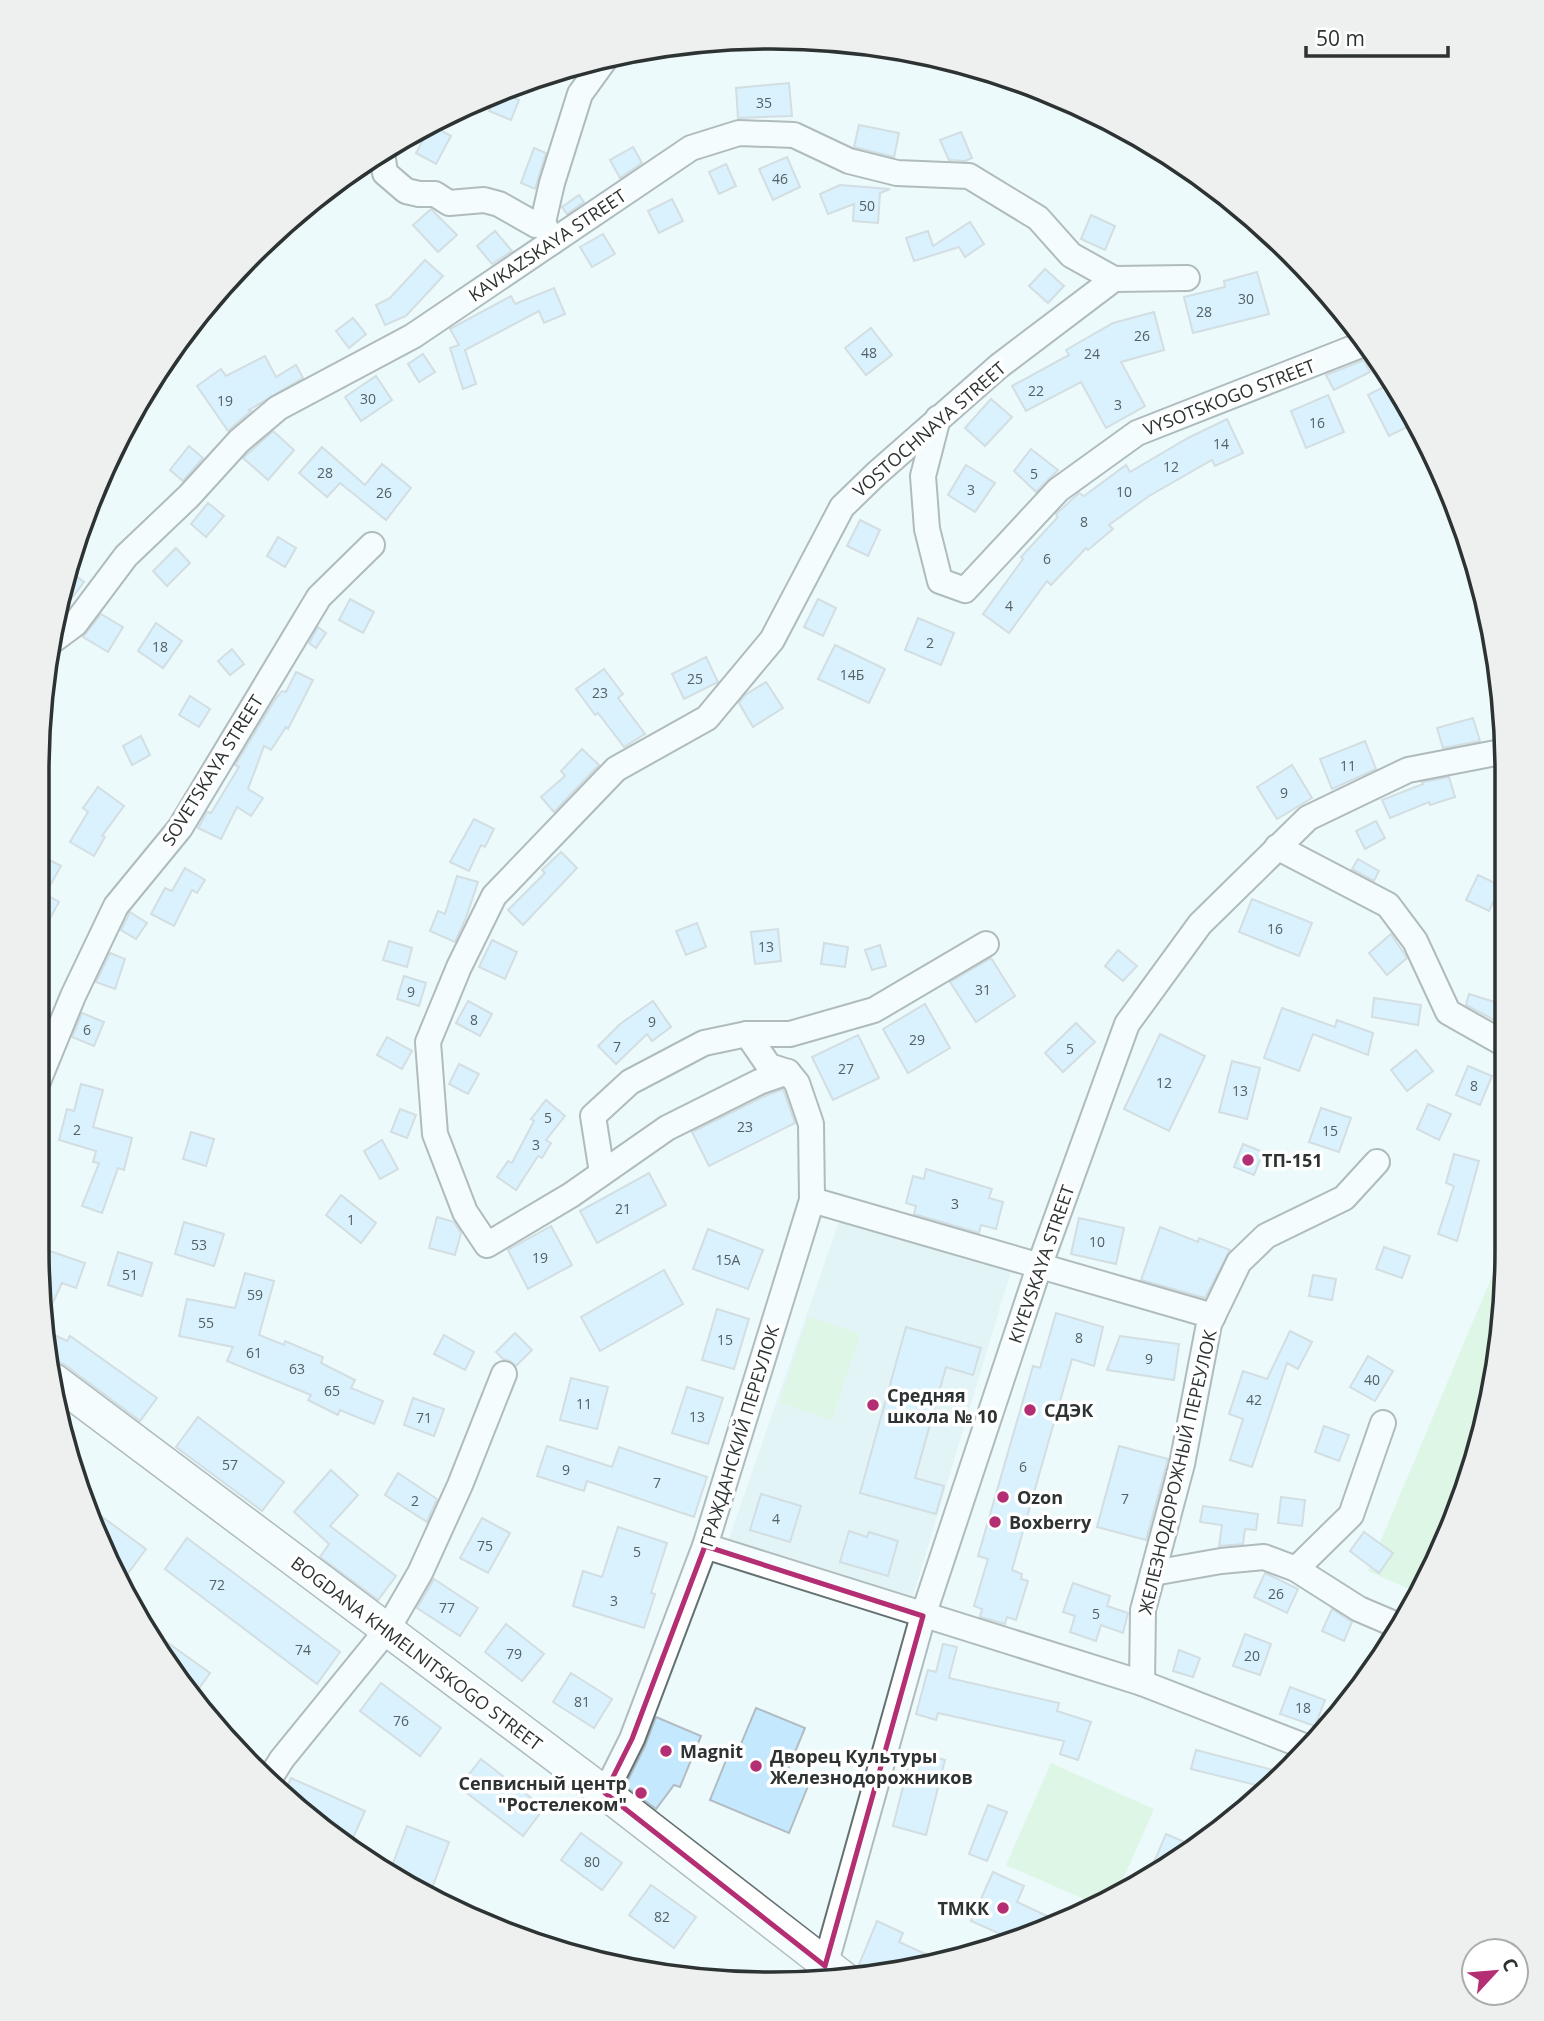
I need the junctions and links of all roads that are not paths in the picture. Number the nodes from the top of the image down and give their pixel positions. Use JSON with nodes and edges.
{"nodes":[{"id":1,"x":596,"y":71,"type":"edge"},
{"id":2,"x":384,"y":163,"type":"edge"},
{"id":3,"x":548,"y":232,"type":"junction"},
{"id":4,"x":1187,"y":278,"type":"dead end"},
{"id":5,"x":1114,"y":279,"type":"junction"},
{"id":6,"x":1356,"y":347,"type":"edge"},
{"id":7,"x":938,"y":418,"type":"junction"},
{"id":8,"x":372,"y":545,"type":"dead end"},
{"id":9,"x":63,"y":633,"type":"edge"},
{"id":10,"x":1494,"y":753,"type":"edge"},
{"id":11,"x":1277,"y":847,"type":"junction"},
{"id":12,"x":986,"y":944,"type":"dead end"},
{"id":13,"x":747,"y":1034,"type":"junction"},
{"id":14,"x":1495,"y":1039,"type":"edge"},
{"id":15,"x":49,"y":1055,"type":"edge"},
{"id":16,"x":788,"y":1072,"type":"junction"},
{"id":17,"x":1377,"y":1162,"type":"dead end"},
{"id":18,"x":602,"y":1173,"type":"junction"},
{"id":19,"x":812,"y":1200,"type":"junction"},
{"id":20,"x":1040,"y":1264,"type":"junction"},
{"id":21,"x":1213,"y":1316,"type":"junction"},
{"id":22,"x":504,"y":1374,"type":"dead end"},
{"id":23,"x":62,"y":1386,"type":"edge"},
{"id":24,"x":1383,"y":1423,"type":"dead end"},
{"id":25,"x":705,"y":1546,"type":"junction"},
{"id":26,"x":1296,"y":1569,"type":"junction"},
{"id":27,"x":1153,"y":1573,"type":"junction"},
{"id":28,"x":923,"y":1616,"type":"junction"},
{"id":29,"x":1391,"y":1623,"type":"edge"},
{"id":30,"x":387,"y":1630,"type":"junction"},
{"id":31,"x":1142,"y":1684,"type":"junction"},
{"id":32,"x":1299,"y":1744,"type":"edge"},
{"id":33,"x":274,"y":1772,"type":"edge"},
{"id":34,"x":605,"y":1793,"type":"junction"},
{"id":35,"x":830,"y":1969,"type":"edge"},
{"id":36,"x":836,"y":1969,"type":"edge"}],
"edges":[{"from":1,"to":3,"type":"street"},
{"from":2,"to":3,"type":"street"},
{"from":3,"to":5,"type":"street","name":"KAVKAZSKAYA STREET"},
{"from":3,"to":9,"type":"street","name":"KAVKAZSKAYA STREET"},
{"from":4,"to":5,"type":"street"},
{"from":5,"to":7,"type":"street","name":"VOSTOCHNAYA STREET"},
{"from":6,"to":7,"type":"street","name":"VYSOTSKOGO STREET"},
{"from":7,"to":18,"type":"street","name":"VOSTOCHNAYA STREET"},
{"from":8,"to":15,"type":"street","name":"SOVETSKAYA STREET"},
{"from":10,"to":11,"type":"street","name":"KIYEVSKAYA STREET"},
{"from":11,"to":14,"type":"street"},
{"from":11,"to":20,"type":"street","name":"KIYEVSKAYA STREET"},
{"from":12,"to":13,"type":"street"},
{"from":13,"to":16,"type":"street","name":"ГРАЖДАНСКИЙ ПЕРЕУЛОК"},
{"from":13,"to":18,"type":"street"},
{"from":16,"to":18,"type":"street"},
{"from":16,"to":19,"type":"street","name":"ГРАЖДАНСКИЙ ПЕРЕУЛОК"},
{"from":17,"to":21,"type":"street","name":"ЖЕЛЕЗНОДОРОЖНЫЙ ПЕРЕУЛОК"},
{"from":19,"to":20,"type":"street"},
{"from":19,"to":25,"type":"street","name":"ГРАЖДАНСКИЙ ПЕРЕУЛОК"},
{"from":20,"to":21,"type":"street"},
{"from":20,"to":28,"type":"street","name":"KIYEVSKAYA STREET"},
{"from":21,"to":27,"type":"street","name":"ЖЕЛЕЗНОДОРОЖНЫЙ ПЕРЕУЛОК"},
{"from":22,"to":30,"type":"street"},
{"from":23,"to":30,"type":"main road","name":"BOGDANA KHMELNITSKOGO STREET"},
{"from":24,"to":26,"type":"street"},
{"from":25,"to":28,"type":"street"},
{"from":25,"to":34,"type":"street","name":"ГРАЖДАНСКИЙ ПЕРЕУЛОК"},
{"from":26,"to":27,"type":"street"},
{"from":26,"to":29,"type":"street"},
{"from":27,"to":31,"type":"street","name":"ЖЕЛЕЗНОДОРОЖНЫЙ ПЕРЕУЛОК"},
{"from":28,"to":31,"type":"street"},
{"from":28,"to":36,"type":"street","name":"KIYEVSKAYA STREET"},
{"from":30,"to":33,"type":"street"},
{"from":30,"to":34,"type":"main road","name":"BOGDANA KHMELNITSKOGO STREET"},
{"from":31,"to":32,"type":"street"},
{"from":34,"to":35,"type":"main road","name":"BOGDANA KHMELNITSKOGO STREET"}]}
